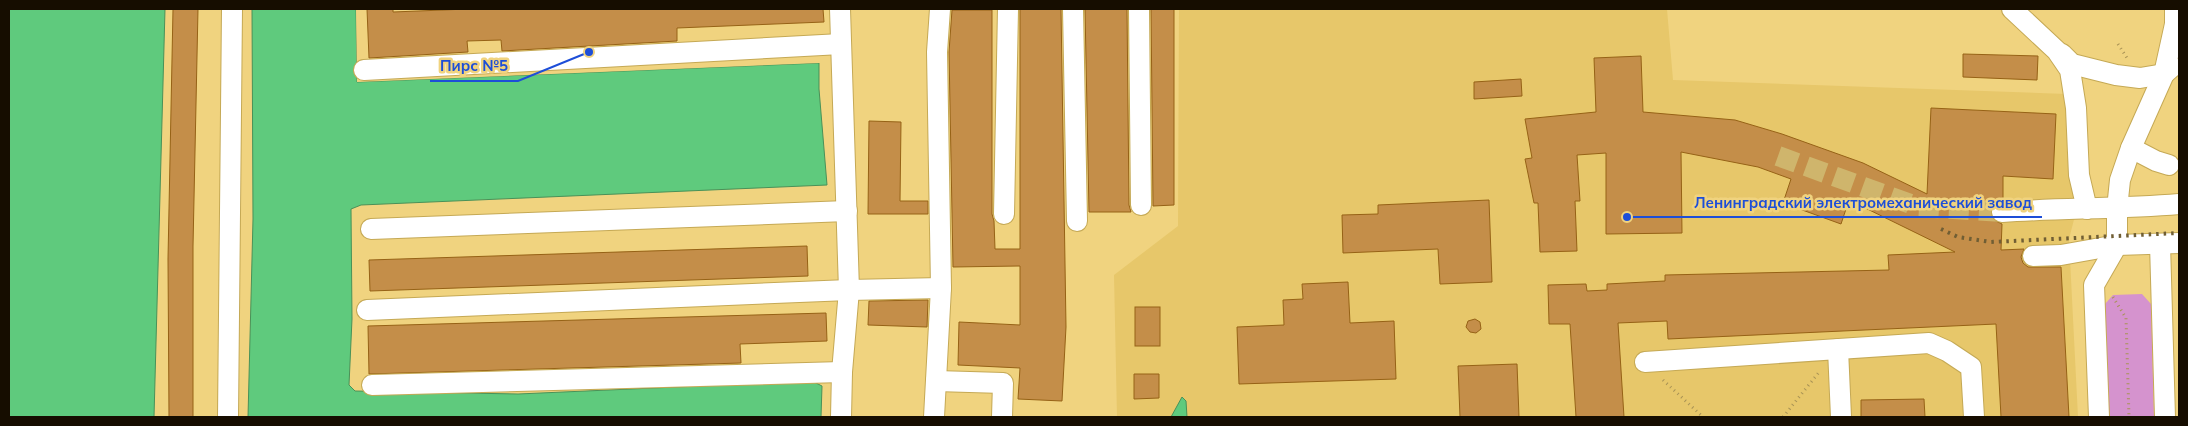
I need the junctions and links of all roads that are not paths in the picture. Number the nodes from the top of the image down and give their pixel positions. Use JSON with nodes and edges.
{"nodes":[{"id":1,"x":232,"y":9,"type":"edge"},
{"id":2,"x":840,"y":9,"type":"edge"},
{"id":3,"x":940,"y":9,"type":"edge"},
{"id":4,"x":1008,"y":9,"type":"edge"},
{"id":5,"x":1073,"y":9,"type":"edge"},
{"id":6,"x":1139,"y":9,"type":"edge"},
{"id":7,"x":2012,"y":9,"type":"edge"},
{"id":8,"x":2175,"y":9,"type":"edge"},
{"id":9,"x":840,"y":44,"type":"junction"},
{"id":10,"x":2057,"y":50,"type":"junction"},
{"id":11,"x":2179,"y":60,"type":"edge"},
{"id":12,"x":364,"y":70,"type":"dead end"},
{"id":13,"x":2164,"y":74,"type":"junction"},
{"id":14,"x":2131,"y":148,"type":"junction"},
{"id":15,"x":2169,"y":165,"type":"dead end"},
{"id":16,"x":2179,"y":204,"type":"edge"},
{"id":17,"x":1141,"y":205,"type":"dead end"},
{"id":18,"x":2087,"y":209,"type":"junction"},
{"id":19,"x":2117,"y":209,"type":"junction"},
{"id":20,"x":846,"y":211,"type":"junction"},
{"id":21,"x":2002,"y":212,"type":"tunnel mouth"},
{"id":22,"x":1004,"y":214,"type":"dead end"},
{"id":23,"x":1077,"y":221,"type":"dead end"},
{"id":24,"x":371,"y":230,"type":"dead end"},
{"id":25,"x":2170,"y":243,"type":"edge"},
{"id":26,"x":2117,"y":245,"type":"junction"},
{"id":27,"x":2033,"y":256,"type":"dead end"},
{"id":28,"x":941,"y":288,"type":"junction"},
{"id":29,"x":848,"y":290,"type":"junction"},
{"id":30,"x":366,"y":310,"type":"dead end"},
{"id":31,"x":1838,"y":349,"type":"junction"},
{"id":32,"x":2171,"y":354,"type":"edge"},
{"id":33,"x":1645,"y":362,"type":"road end"},
{"id":34,"x":842,"y":372,"type":"junction"},
{"id":35,"x":936,"y":381,"type":"junction"},
{"id":36,"x":372,"y":385,"type":"dead end"},
{"id":37,"x":228,"y":417,"type":"edge"},
{"id":38,"x":841,"y":417,"type":"edge"},
{"id":39,"x":934,"y":417,"type":"edge"},
{"id":40,"x":1002,"y":417,"type":"edge"},
{"id":41,"x":1842,"y":417,"type":"edge"},
{"id":42,"x":1974,"y":417,"type":"edge"},
{"id":43,"x":2099,"y":417,"type":"edge"},
{"id":44,"x":2165,"y":417,"type":"edge"}],
"edges":[{"from":1,"to":37,"type":"street"},
{"from":2,"to":9,"type":"street"},
{"from":3,"to":28,"type":"street"},
{"from":4,"to":22,"type":"street"},
{"from":5,"to":23,"type":"street"},
{"from":6,"to":17,"type":"street"},
{"from":7,"to":10,"type":"street"},
{"from":8,"to":13,"type":"street"},
{"from":9,"to":12,"type":"street"},
{"from":9,"to":20,"type":"street"},
{"from":10,"to":13,"type":"street"},
{"from":10,"to":18,"type":"street"},
{"from":11,"to":13,"type":"street"},
{"from":13,"to":14,"type":"street"},
{"from":14,"to":15,"type":"street"},
{"from":14,"to":19,"type":"street"},
{"from":16,"to":19,"type":"street"},
{"from":18,"to":19,"type":"street"},
{"from":18,"to":21,"type":"street"},
{"from":19,"to":26,"type":"street"},
{"from":20,"to":24,"type":"street"},
{"from":20,"to":29,"type":"street"},
{"from":25,"to":26,"type":"street"},
{"from":25,"to":32,"type":"street"},
{"from":26,"to":27,"type":"street"},
{"from":26,"to":43,"type":"street"},
{"from":28,"to":29,"type":"street"},
{"from":28,"to":35,"type":"street"},
{"from":29,"to":30,"type":"street"},
{"from":29,"to":34,"type":"street"},
{"from":31,"to":33,"type":"street"},
{"from":31,"to":41,"type":"street"},
{"from":31,"to":42,"type":"street"},
{"from":32,"to":44,"type":"street"},
{"from":34,"to":36,"type":"street"},
{"from":34,"to":38,"type":"street"},
{"from":35,"to":39,"type":"street"},
{"from":35,"to":40,"type":"street"}]}
